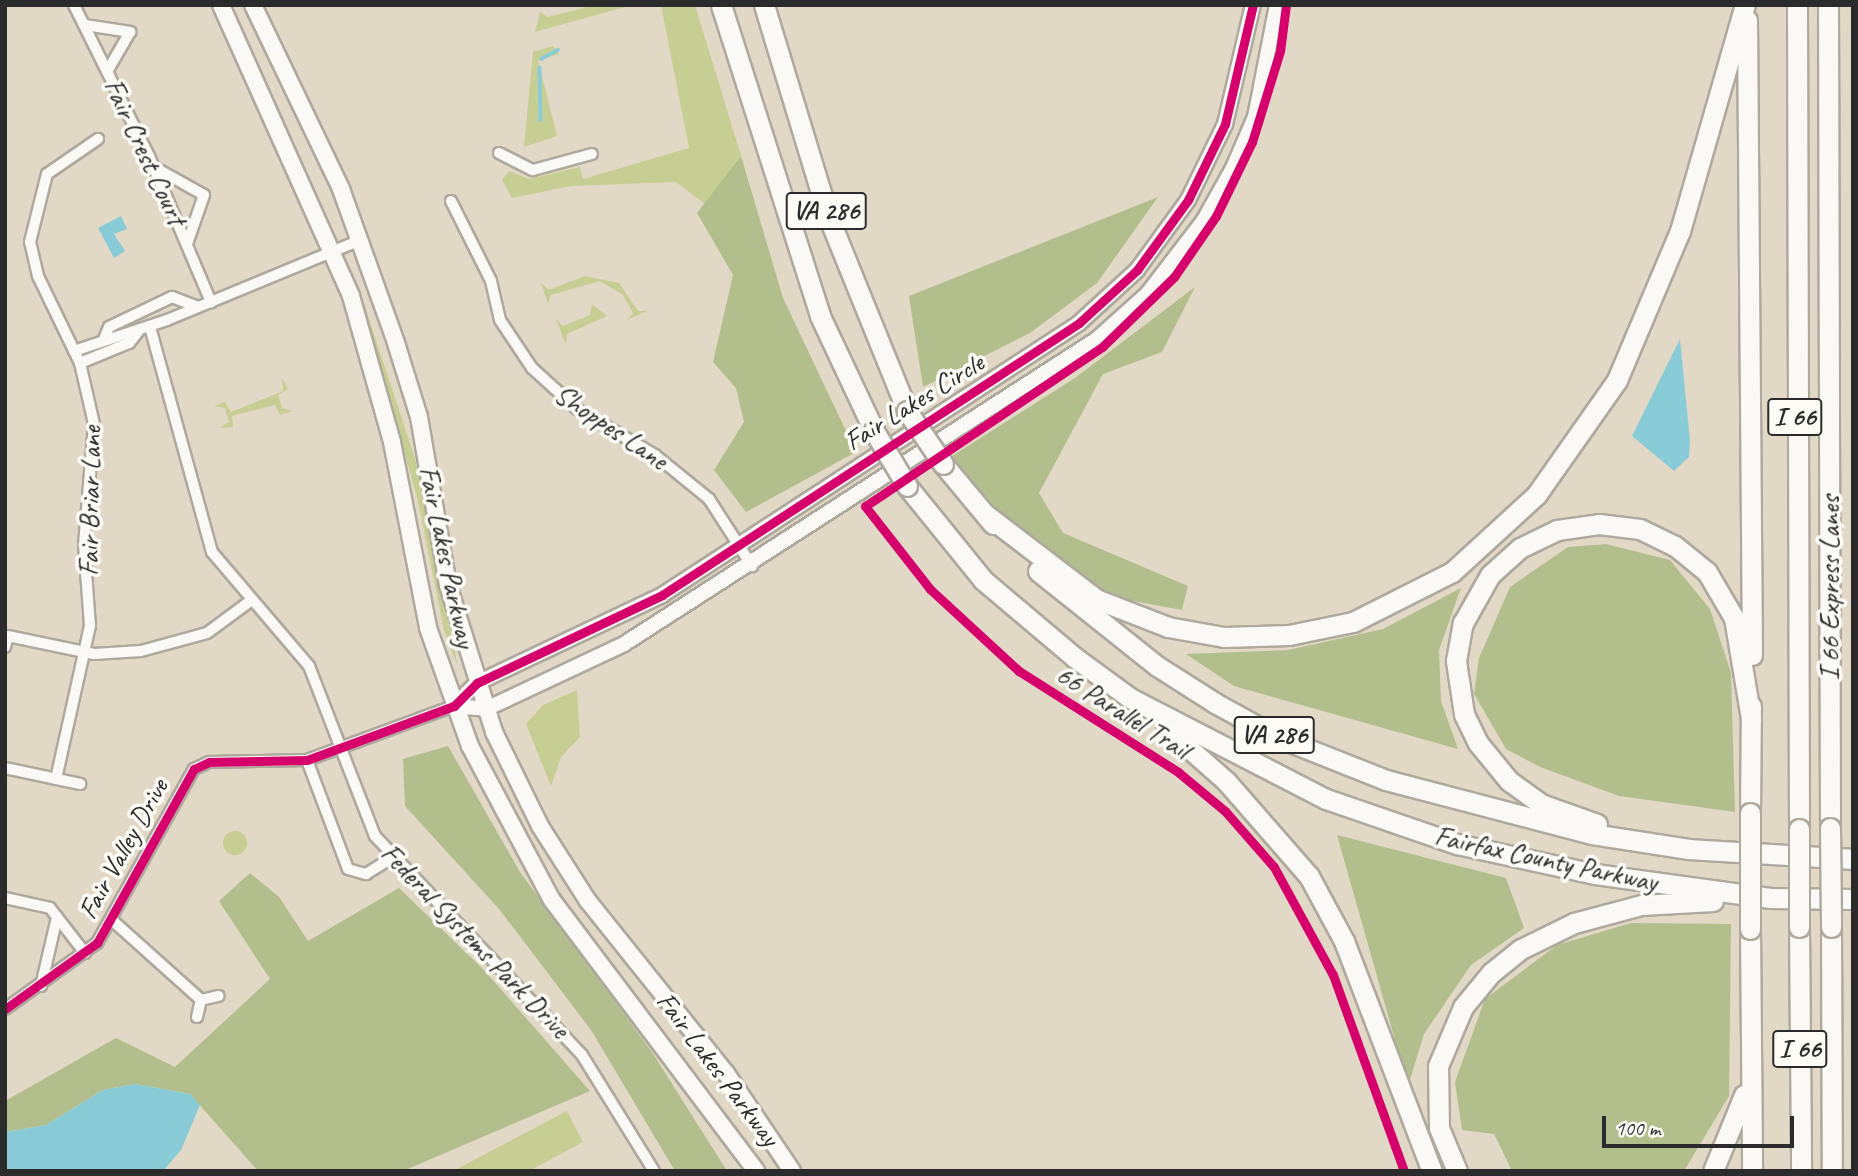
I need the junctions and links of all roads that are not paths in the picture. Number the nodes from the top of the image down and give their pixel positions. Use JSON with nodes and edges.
{"nodes":[{"id":1,"x":74,"y":5,"type":"edge"},
{"id":2,"x":221,"y":5,"type":"edge"},
{"id":3,"x":253,"y":5,"type":"edge"},
{"id":4,"x":711,"y":5,"type":"edge"},
{"id":5,"x":722,"y":5,"type":"edge"},
{"id":6,"x":764,"y":5,"type":"edge"},
{"id":7,"x":1254,"y":5,"type":"edge"},
{"id":8,"x":1277,"y":5,"type":"edge"},
{"id":9,"x":1746,"y":5,"type":"edge"},
{"id":10,"x":1797,"y":5,"type":"edge"},
{"id":11,"x":1828,"y":5,"type":"edge"},
{"id":12,"x":85,"y":25,"type":"junction"},
{"id":13,"x":108,"y":70,"type":"junction"},
{"id":14,"x":98,"y":139,"type":"dead end"},
{"id":15,"x":499,"y":153,"type":"dead end"},
{"id":16,"x":592,"y":154,"type":"dead end"},
{"id":17,"x":770,"y":166,"type":"junction"},
{"id":18,"x":155,"y":167,"type":"junction"},
{"id":19,"x":451,"y":201,"type":"dead end"},
{"id":20,"x":358,"y":241,"type":"junction"},
{"id":21,"x":187,"y":243,"type":"junction"},
{"id":22,"x":333,"y":251,"type":"junction"},
{"id":23,"x":211,"y":302,"type":"junction"},
{"id":24,"x":198,"y":307,"type":"junction"},
{"id":25,"x":150,"y":327,"type":"junction"},
{"id":26,"x":138,"y":332,"type":"junction"},
{"id":27,"x":104,"y":339,"type":"junction"},
{"id":28,"x":112,"y":350,"type":"junction"},
{"id":29,"x":74,"y":351,"type":"junction"},
{"id":30,"x":80,"y":363,"type":"junction"},
{"id":31,"x":985,"y":514,"type":"junction"},
{"id":32,"x":739,"y":543,"type":"junction"},
{"id":33,"x":752,"y":566,"type":"junction"},
{"id":34,"x":249,"y":603,"type":"junction"},
{"id":35,"x":5,"y":647,"type":"edge"},
{"id":36,"x":84,"y":652,"type":"junction"},
{"id":37,"x":477,"y":683,"type":"junction"},
{"id":38,"x":1130,"y":698,"type":"junction"},
{"id":39,"x":454,"y":706,"type":"junction"},
{"id":40,"x":486,"y":709,"type":"junction"},
{"id":41,"x":1751,"y":719,"type":"junction"},
{"id":42,"x":338,"y":750,"type":"junction"},
{"id":43,"x":307,"y":760,"type":"junction"},
{"id":44,"x":5,"y":768,"type":"edge"},
{"id":45,"x":56,"y":779,"type":"junction"},
{"id":46,"x":80,"y":784,"type":"dead end"},
{"id":47,"x":1689,"y":849,"type":"junction"},
{"id":48,"x":393,"y":857,"type":"junction"},
{"id":49,"x":1853,"y":859,"type":"edge"},
{"id":50,"x":5,"y":898,"type":"edge"},
{"id":51,"x":1853,"y":899,"type":"edge"},
{"id":52,"x":1736,"y":900,"type":"dead end"},
{"id":53,"x":57,"y":918,"type":"junction"},
{"id":54,"x":113,"y":921,"type":"junction"},
{"id":55,"x":85,"y":953,"type":"junction"},
{"id":56,"x":41,"y":986,"type":"junction"},
{"id":57,"x":219,"y":996,"type":"dead end"},
{"id":58,"x":201,"y":1000,"type":"junction"},
{"id":59,"x":5,"y":1009,"type":"edge"},
{"id":60,"x":197,"y":1017,"type":"dead end"},
{"id":61,"x":1750,"y":1045,"type":"junction"},
{"id":62,"x":654,"y":1171,"type":"edge"},
{"id":63,"x":755,"y":1171,"type":"edge"},
{"id":64,"x":792,"y":1171,"type":"edge"},
{"id":65,"x":1432,"y":1171,"type":"edge"},
{"id":66,"x":1457,"y":1171,"type":"edge"},
{"id":67,"x":1713,"y":1171,"type":"edge"},
{"id":68,"x":1752,"y":1171,"type":"edge"},
{"id":69,"x":1801,"y":1171,"type":"edge"},
{"id":70,"x":1832,"y":1171,"type":"edge"}],
"edges":[{"from":1,"to":12,"type":"street","name":"Fair Crest Court"},
{"from":2,"to":22,"type":"main road","name":"Fair Lakes Parkway"},
{"from":3,"to":20,"type":"main road","name":"Fair Lakes Parkway"},
{"from":4,"to":17,"type":"highway"},
{"from":5,"to":17,"type":"highway","name":"Fairfax County Parkway","number":"VA 286"},
{"from":6,"to":31,"type":"highway","name":"Fairfax County Parkway","number":"VA 286","bridge":true},
{"from":7,"to":32,"type":"street","name":"Fair Lakes Circle"},
{"from":8,"to":33,"type":"street","name":"Fair Lakes Circle"},
{"from":9,"to":31,"type":"highway"},
{"from":9,"to":41,"type":"highway"},
{"from":10,"to":69,"type":"highway","number":"I 66","bridge":true},
{"from":11,"to":70,"type":"highway","name":"I 66 Express Lanes","bridge":true},
{"from":12,"to":13,"type":"street","name":"Fair Crest Court"},
{"from":12,"to":13,"type":"street"},
{"from":13,"to":18,"type":"street","name":"Fair Crest Court"},
{"from":14,"to":29,"type":"street","name":"Fair Briar Lane"},
{"from":15,"to":16,"type":"street"},
{"from":17,"to":38,"type":"highway","name":"Fairfax County Parkway","number":"VA 286","bridge":true},
{"from":18,"to":21,"type":"street","name":"Fair Crest Court"},
{"from":18,"to":21,"type":"street"},
{"from":19,"to":32,"type":"street","name":"Shoppes Lane"},
{"from":20,"to":22,"type":"street"},
{"from":20,"to":37,"type":"main road","name":"Fair Lakes Parkway"},
{"from":21,"to":23,"type":"street","name":"Fair Crest Court"},
{"from":22,"to":23,"type":"street"},
{"from":22,"to":39,"type":"main road","name":"Fair Lakes Parkway"},
{"from":23,"to":24,"type":"street"},
{"from":24,"to":25,"type":"street"},
{"from":24,"to":27,"type":"street"},
{"from":25,"to":26,"type":"street"},
{"from":25,"to":34,"type":"street","name":"Federal Systems Park Drive"},
{"from":26,"to":27,"type":"street"},
{"from":26,"to":28,"type":"street"},
{"from":27,"to":28,"type":"street"},
{"from":27,"to":29,"type":"street"},
{"from":28,"to":30,"type":"street"},
{"from":29,"to":30,"type":"street","name":"Fair Briar Lane"},
{"from":30,"to":36,"type":"street","name":"Fair Briar Lane"},
{"from":31,"to":47,"type":"highway","name":"Fairfax County Parkway","number":"VA 286"},
{"from":32,"to":33,"type":"street","name":"Shoppes Lane"},
{"from":32,"to":37,"type":"street","name":"Fair Lakes Circle"},
{"from":33,"to":40,"type":"street","name":"Fair Lakes Circle"},
{"from":34,"to":36,"type":"street"},
{"from":34,"to":42,"type":"street","name":"Federal Systems Park Drive"},
{"from":35,"to":36,"type":"street"},
{"from":36,"to":45,"type":"street","name":"Fair Briar Lane"},
{"from":37,"to":39,"type":"street","name":"Fair Lakes Circle"},
{"from":37,"to":40,"type":"main road","name":"Fair Lakes Parkway"},
{"from":38,"to":51,"type":"highway","name":"Fairfax County Parkway","number":"VA 286"},
{"from":38,"to":65,"type":"highway"},
{"from":39,"to":40,"type":"street"},
{"from":39,"to":42,"type":"street","name":"Fair Valley Drive"},
{"from":39,"to":63,"type":"main road","name":"Fair Lakes Parkway"},
{"from":40,"to":64,"type":"main road","name":"Fair Lakes Parkway"},
{"from":41,"to":47,"type":"highway"},
{"from":41,"to":61,"type":"highway","bridge":true},
{"from":42,"to":43,"type":"street","name":"Fair Valley Drive"},
{"from":42,"to":48,"type":"street","name":"Federal Systems Park Drive"},
{"from":43,"to":48,"type":"street"},
{"from":43,"to":54,"type":"street","name":"Fair Valley Drive"},
{"from":44,"to":45,"type":"street"},
{"from":45,"to":46,"type":"street"},
{"from":47,"to":49,"type":"highway","name":"Fairfax County Parkway","number":"VA 286"},
{"from":48,"to":62,"type":"street","name":"Federal Systems Park Drive"},
{"from":50,"to":53,"type":"street","name":"Fair Valley Drive"},
{"from":52,"to":66,"type":"highway"},
{"from":53,"to":55,"type":"street","name":"Fair Valley Drive"},
{"from":53,"to":56,"type":"street","name":"Fair Valley Drive"},
{"from":54,"to":55,"type":"street","name":"Fair Valley Drive"},
{"from":54,"to":58,"type":"street"},
{"from":55,"to":56,"type":"street","name":"Fair Valley Drive"},
{"from":56,"to":59,"type":"street","name":"Fair Valley Drive"},
{"from":57,"to":58,"type":"street"},
{"from":58,"to":60,"type":"street"},
{"from":61,"to":67,"type":"highway"},
{"from":61,"to":68,"type":"highway"}]}
